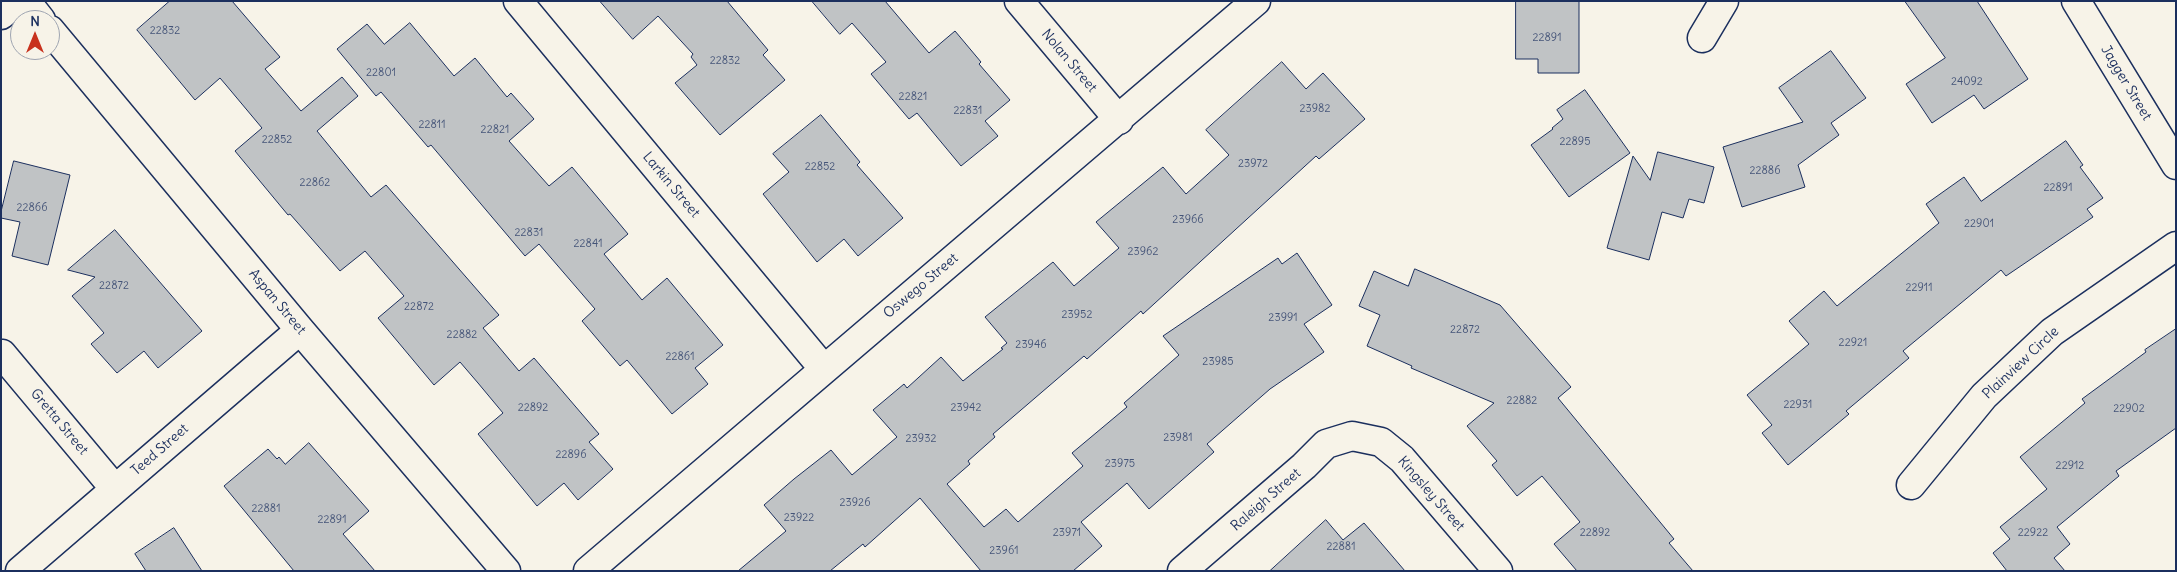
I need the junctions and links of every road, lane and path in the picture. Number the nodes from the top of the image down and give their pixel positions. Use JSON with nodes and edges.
{"nodes":[{"id":1,"x":18,"y":1,"type":"edge"},
{"id":2,"x":518,"y":1,"type":"edge"},
{"id":3,"x":1019,"y":1,"type":"edge"},
{"id":4,"x":1256,"y":1,"type":"edge"},
{"id":5,"x":1724,"y":1,"type":"edge"},
{"id":6,"x":2076,"y":1,"type":"edge"},
{"id":7,"x":1,"y":15,"type":"edge"},
{"id":8,"x":1702,"y":38,"type":"dead end"},
{"id":9,"x":60,"y":42,"type":"edge"},
{"id":10,"x":1119,"y":120,"type":"junction"},
{"id":11,"x":2176,"y":164,"type":"edge"},
{"id":12,"x":2176,"y":246,"type":"edge"},
{"id":13,"x":300,"y":330,"type":"junction"},
{"id":14,"x":2,"y":354,"type":"edge"},
{"id":15,"x":824,"y":368,"type":"junction"},
{"id":16,"x":1352,"y":436,"type":"joint"},
{"id":17,"x":1911,"y":485,"type":"dead end"},
{"id":18,"x":115,"y":489,"type":"junction"},
{"id":19,"x":20,"y":571,"type":"edge"},
{"id":20,"x":506,"y":571,"type":"edge"},
{"id":21,"x":588,"y":571,"type":"edge"},
{"id":22,"x":1182,"y":571,"type":"edge"},
{"id":23,"x":1498,"y":571,"type":"edge"}],
"edges":[{"from":1,"to":7,"type":"street"},
{"from":2,"to":15,"type":"street","name":"Larkin Street"},
{"from":3,"to":10,"type":"street","name":"Nolan Street"},
{"from":4,"to":10,"type":"street","name":"Oswego Street"},
{"from":5,"to":8,"type":"street"},
{"from":6,"to":11,"type":"street","name":"Jagger Street"},
{"from":9,"to":13,"type":"street","name":"Aspan Street"},
{"from":10,"to":15,"type":"street","name":"Oswego Street"},
{"from":12,"to":17,"type":"street","name":"Plainview Circle"},
{"from":13,"to":18,"type":"street","name":"Teed Street"},
{"from":13,"to":20,"type":"street","name":"Aspan Street"},
{"from":14,"to":18,"type":"street","name":"Gretta Street"},
{"from":15,"to":21,"type":"street","name":"Oswego Street"},
{"from":16,"to":22,"type":"street","name":"Raleigh Street"},
{"from":16,"to":23,"type":"street","name":"Kingsley Street"},
{"from":18,"to":19,"type":"street","name":"Teed Street"}]}
